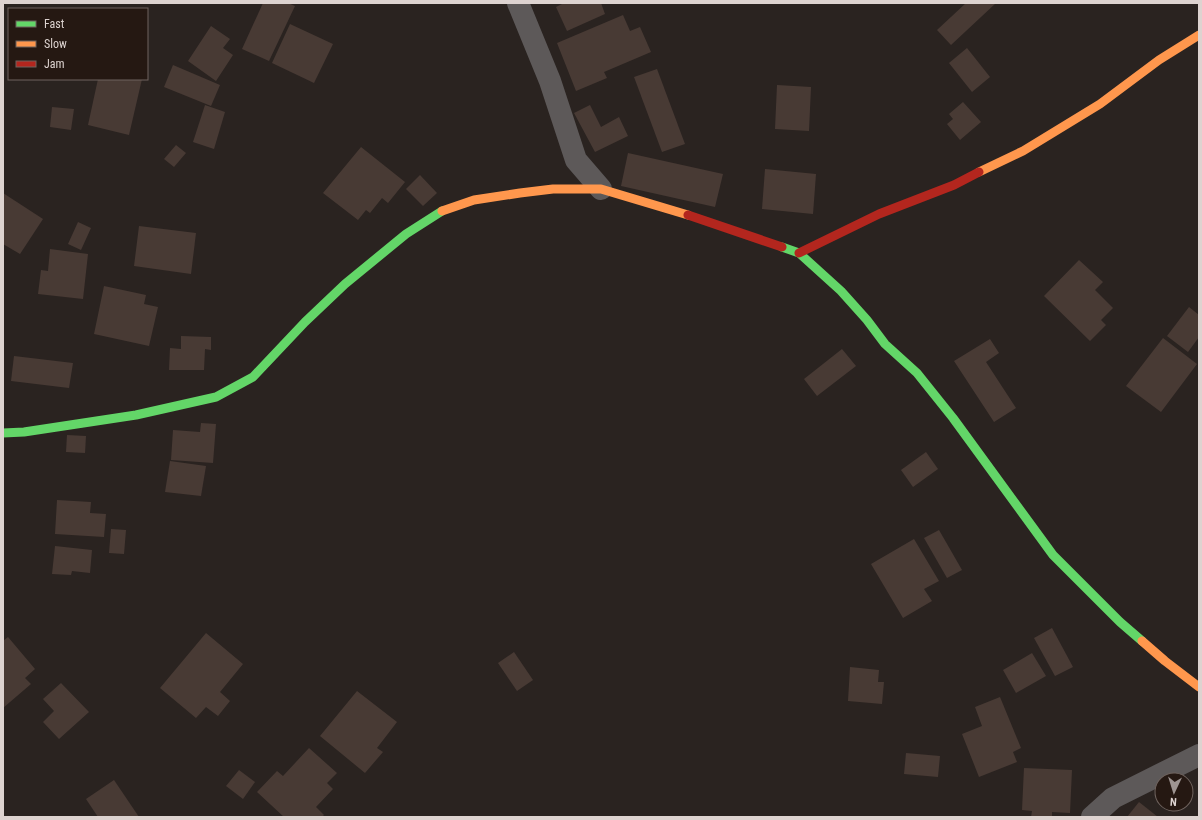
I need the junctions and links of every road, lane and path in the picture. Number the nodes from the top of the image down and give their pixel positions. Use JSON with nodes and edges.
{"nodes":[{"id":1,"x":518,"y":3,"type":"edge"},
{"id":2,"x":1199,"y":35,"type":"edge"},
{"id":3,"x":601,"y":189,"type":"junction"},
{"id":4,"x":799,"y":253,"type":"junction"},
{"id":5,"x":3,"y":433,"type":"edge"},
{"id":6,"x":1199,"y":687,"type":"edge"},
{"id":7,"x":1199,"y":756,"type":"edge"},
{"id":8,"x":1092,"y":817,"type":"edge"}],
"edges":[{"from":1,"to":3,"type":"street"},
{"from":2,"to":4,"type":"street"},
{"from":3,"to":4,"type":"street"},
{"from":3,"to":5,"type":"street"},
{"from":4,"to":6,"type":"street"},
{"from":7,"to":8,"type":"street"}]}
